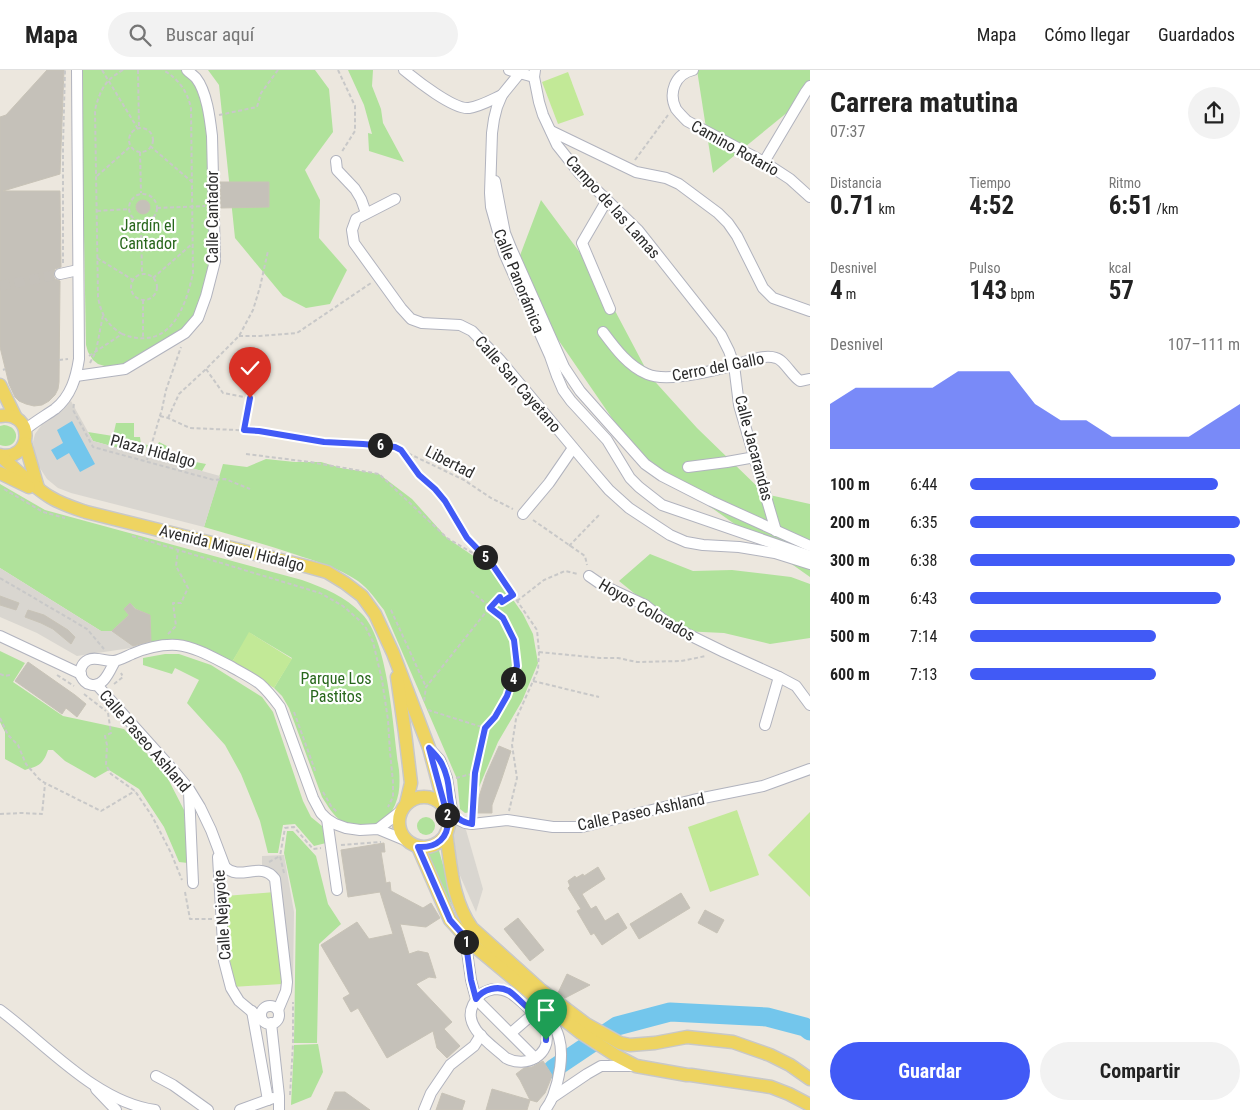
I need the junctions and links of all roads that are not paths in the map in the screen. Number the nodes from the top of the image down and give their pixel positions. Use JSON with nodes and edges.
{"nodes":[{"id":1,"x":77,"y":70,"type":"edge"},
{"id":2,"x":187,"y":70,"type":"edge"},
{"id":3,"x":404,"y":70,"type":"edge"},
{"id":4,"x":693,"y":70,"type":"edge"},
{"id":5,"x":516,"y":71,"type":"edge"},
{"id":6,"x":534,"y":74,"type":"edge"},
{"id":7,"x":810,"y":86,"type":"edge"},
{"id":8,"x":502,"y":95,"type":"junction"},
{"id":9,"x":551,"y":131,"type":"junction"},
{"id":10,"x":336,"y":161,"type":"road end"},
{"id":11,"x":764,"y":162,"type":"junction"},
{"id":12,"x":492,"y":171,"type":"junction"},
{"id":13,"x":810,"y":197,"type":"edge"},
{"id":14,"x":395,"y":199,"type":"dead end"},
{"id":15,"x":607,"y":200,"type":"junction"},
{"id":16,"x":366,"y":213,"type":"junction"},
{"id":17,"x":78,"y":270,"type":"junction"},
{"id":18,"x":62,"y":273,"type":"tunnel mouth"},
{"id":19,"x":610,"y":309,"type":"dead end"},
{"id":20,"x":810,"y":310,"type":"edge"},
{"id":21,"x":603,"y":332,"type":"dead end"},
{"id":22,"x":734,"y":365,"type":"junction"},
{"id":23,"x":80,"y":376,"type":"junction"},
{"id":24,"x":810,"y":379,"type":"edge"},
{"id":25,"x":0,"y":384,"type":"edge"},
{"id":26,"x":0,"y":416,"type":"edge"},
{"id":27,"x":16,"y":418,"type":"junction"},
{"id":28,"x":25,"y":430,"type":"junction"},
{"id":29,"x":24,"y":443,"type":"junction"},
{"id":30,"x":573,"y":448,"type":"junction"},
{"id":31,"x":0,"y":456,"type":"edge"},
{"id":32,"x":754,"y":457,"type":"junction"},
{"id":33,"x":688,"y":467,"type":"dead end"},
{"id":34,"x":0,"y":473,"type":"edge"},
{"id":35,"x":42,"y":491,"type":"junction"},
{"id":36,"x":523,"y":514,"type":"road end"},
{"id":37,"x":776,"y":530,"type":"junction"},
{"id":38,"x":810,"y":546,"type":"edge"},
{"id":39,"x":810,"y":556,"type":"edge"},
{"id":40,"x":810,"y":564,"type":"edge"},
{"id":41,"x":589,"y":576,"type":"road end"},
{"id":42,"x":0,"y":636,"type":"edge"},
{"id":43,"x":393,"y":653,"type":"junction"},
{"id":44,"x":115,"y":661,"type":"junction"},
{"id":45,"x":80,"y":674,"type":"junction"},
{"id":46,"x":780,"y":677,"type":"junction"},
{"id":47,"x":96,"y":685,"type":"junction"},
{"id":48,"x":810,"y":704,"type":"edge"},
{"id":49,"x":765,"y":725,"type":"dead end"},
{"id":50,"x":429,"y":748,"type":"junction"},
{"id":51,"x":810,"y":769,"type":"edge"},
{"id":52,"x":189,"y":789,"type":"junction"},
{"id":53,"x":404,"y":808,"type":"junction"},
{"id":54,"x":446,"y":812,"type":"junction"},
{"id":55,"x":327,"y":819,"type":"junction"},
{"id":56,"x":378,"y":829,"type":"junction"},
{"id":57,"x":446,"y":833,"type":"junction"},
{"id":58,"x":412,"y":844,"type":"junction"},
{"id":59,"x":218,"y":851,"type":"junction"},
{"id":60,"x":187,"y":884,"type":"road end"},
{"id":61,"x":337,"y":890,"type":"dead end"},
{"id":62,"x":465,"y":937,"type":"junction"},
{"id":63,"x":476,"y":999,"type":"junction"},
{"id":64,"x":539,"y":1000,"type":"junction"},
{"id":65,"x":278,"y":1010,"type":"junction"},
{"id":66,"x":252,"y":1012,"type":"junction"},
{"id":67,"x":533,"y":1014,"type":"junction"},
{"id":68,"x":3,"y":1016,"type":"edge"},
{"id":69,"x":267,"y":1022,"type":"junction"},
{"id":70,"x":584,"y":1029,"type":"junction"},
{"id":71,"x":510,"y":1033,"type":"junction"},
{"id":72,"x":481,"y":1035,"type":"junction"},
{"id":73,"x":617,"y":1049,"type":"junction"},
{"id":74,"x":535,"y":1058,"type":"junction"},
{"id":75,"x":636,"y":1066,"type":"junction"},
{"id":76,"x":156,"y":1076,"type":"dead end"},
{"id":77,"x":810,"y":1079,"type":"edge"},
{"id":78,"x":88,"y":1082,"type":"junction"},
{"id":79,"x":279,"y":1096,"type":"junction"},
{"id":80,"x":553,"y":1097,"type":"junction"},
{"id":81,"x":268,"y":1100,"type":"junction"},
{"id":82,"x":810,"y":1105,"type":"edge"},
{"id":83,"x":254,"y":1107,"type":"edge"},
{"id":84,"x":116,"y":1110,"type":"edge"},
{"id":85,"x":155,"y":1110,"type":"edge"},
{"id":86,"x":208,"y":1110,"type":"edge"},
{"id":87,"x":240,"y":1110,"type":"edge"},
{"id":88,"x":279,"y":1110,"type":"edge"},
{"id":89,"x":424,"y":1110,"type":"edge"},
{"id":90,"x":545,"y":1110,"type":"edge"}],
"edges":[{"from":1,"to":17,"type":"street"},
{"from":2,"to":23,"type":"street","name":"Calle Cantador"},
{"from":3,"to":8,"type":"street"},
{"from":4,"to":11,"type":"street","name":"Camino Rotario"},
{"from":5,"to":6,"type":"street","name":"Campo de las Lamas"},
{"from":5,"to":8,"type":"street"},
{"from":6,"to":9,"type":"street","name":"Campo de las Lamas"},
{"from":7,"to":11,"type":"street"},
{"from":8,"to":12,"type":"street"},
{"from":9,"to":15,"type":"street","name":"Campo de las Lamas"},
{"from":9,"to":20,"type":"street"},
{"from":10,"to":16,"type":"street"},
{"from":11,"to":13,"type":"street","name":"Camino Rotario"},
{"from":12,"to":37,"type":"street","name":"Calle Panorámica"},
{"from":12,"to":39,"type":"street","name":"Calle Panorámica"},
{"from":14,"to":16,"type":"street"},
{"from":15,"to":19,"type":"street"},
{"from":15,"to":22,"type":"street","name":"Campo de las Lamas"},
{"from":16,"to":30,"type":"street","name":"Calle San Cayetano"},
{"from":17,"to":18,"type":"street"},
{"from":17,"to":23,"type":"street"},
{"from":21,"to":22,"type":"street","name":"Cerro del Gallo"},
{"from":22,"to":24,"type":"street","name":"Cerro del Gallo"},
{"from":22,"to":32,"type":"street","name":"Calle Jacarandas"},
{"from":23,"to":28,"type":"street"},
{"from":25,"to":27,"type":"main road"},
{"from":26,"to":27,"type":"main road"},
{"from":27,"to":28,"type":"main road"},
{"from":28,"to":29,"type":"main road"},
{"from":29,"to":31,"type":"main road"},
{"from":29,"to":35,"type":"main road"},
{"from":30,"to":36,"type":"street"},
{"from":30,"to":40,"type":"street","name":"Calle San Cayetano"},
{"from":31,"to":35,"type":"main road","name":"Avenida Miguel Hidalgo"},
{"from":32,"to":33,"type":"street"},
{"from":32,"to":37,"type":"street","name":"Calle Jacarandas"},
{"from":34,"to":35,"type":"main road"},
{"from":35,"to":43,"type":"main road","name":"Avenida Miguel Hidalgo"},
{"from":37,"to":38,"type":"street","name":"Calle Panorámica"},
{"from":41,"to":46,"type":"street","name":"Hoyos Colorados"},
{"from":42,"to":45,"type":"street"},
{"from":43,"to":50,"type":"main road"},
{"from":43,"to":53,"type":"main road"},
{"from":44,"to":45,"type":"street"},
{"from":44,"to":47,"type":"street","name":"Calle Paseo Ashland"},
{"from":44,"to":55,"type":"street"},
{"from":45,"to":47,"type":"street","name":"Calle Paseo Ashland"},
{"from":46,"to":48,"type":"street","name":"Hoyos Colorados"},
{"from":46,"to":49,"type":"street"},
{"from":47,"to":52,"type":"street","name":"Calle Paseo Ashland"},
{"from":50,"to":51,"type":"street","name":"Calle Paseo Ashland"},
{"from":50,"to":54,"type":"main road"},
{"from":52,"to":59,"type":"street","name":"Calle Paseo Ashland"},
{"from":52,"to":60,"type":"street","name":"Calle Nejayote"},
{"from":53,"to":54,"type":"main road"},
{"from":53,"to":56,"type":"street"},
{"from":53,"to":58,"type":"main road"},
{"from":54,"to":57,"type":"main road"},
{"from":55,"to":56,"type":"street"},
{"from":55,"to":61,"type":"street"},
{"from":56,"to":58,"type":"street"},
{"from":57,"to":58,"type":"main road"},
{"from":57,"to":70,"type":"main road"},
{"from":58,"to":62,"type":"main road"},
{"from":59,"to":65,"type":"street","name":"Calle Nejayote"},
{"from":59,"to":66,"type":"street","name":"Calle Nejayote"},
{"from":62,"to":63,"type":"street"},
{"from":62,"to":64,"type":"main road"},
{"from":63,"to":67,"type":"street"},
{"from":63,"to":71,"type":"street"},
{"from":63,"to":72,"type":"street"},
{"from":64,"to":70,"type":"main road"},
{"from":64,"to":80,"type":"street"},
{"from":65,"to":69,"type":"street"},
{"from":65,"to":69,"type":"street"},
{"from":66,"to":69,"type":"street","name":"Calle Nejayote"},
{"from":66,"to":81,"type":"street"},
{"from":67,"to":71,"type":"street"},
{"from":67,"to":74,"type":"street"},
{"from":68,"to":78,"type":"street"},
{"from":69,"to":79,"type":"street"},
{"from":70,"to":73,"type":"main road"},
{"from":71,"to":74,"type":"street"},
{"from":72,"to":74,"type":"street"},
{"from":72,"to":89,"type":"street"},
{"from":73,"to":75,"type":"main road"},
{"from":73,"to":77,"type":"main road"},
{"from":75,"to":80,"type":"street"},
{"from":75,"to":82,"type":"main road"},
{"from":76,"to":86,"type":"street"},
{"from":78,"to":84,"type":"street"},
{"from":78,"to":85,"type":"street"},
{"from":79,"to":81,"type":"street"},
{"from":79,"to":88,"type":"street"},
{"from":80,"to":90,"type":"street"},
{"from":81,"to":83,"type":"street"},
{"from":83,"to":87,"type":"street"}]}
